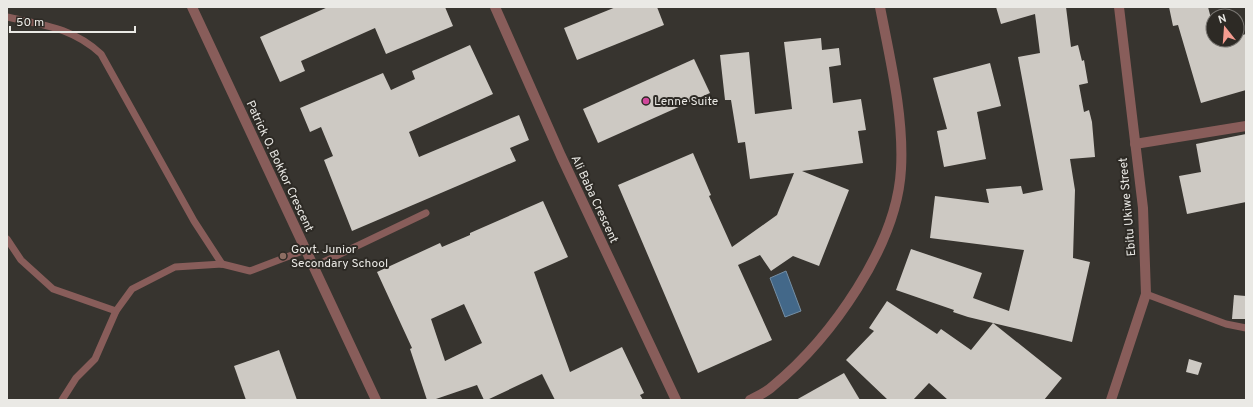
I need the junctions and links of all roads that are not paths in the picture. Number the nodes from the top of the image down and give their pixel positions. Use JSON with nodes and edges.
{"nodes":[{"id":1,"x":192,"y":7,"type":"edge"},
{"id":2,"x":495,"y":7,"type":"edge"},
{"id":3,"x":880,"y":7,"type":"edge"},
{"id":4,"x":1118,"y":7,"type":"edge"},
{"id":5,"x":7,"y":17,"type":"edge"},
{"id":6,"x":1246,"y":126,"type":"edge"},
{"id":7,"x":1135,"y":144,"type":"junction"},
{"id":8,"x":426,"y":213,"type":"dead end"},
{"id":9,"x":7,"y":239,"type":"edge"},
{"id":10,"x":305,"y":250,"type":"junction"},
{"id":11,"x":222,"y":264,"type":"junction"},
{"id":12,"x":313,"y":267,"type":"junction"},
{"id":13,"x":1146,"y":294,"type":"junction"},
{"id":14,"x":116,"y":311,"type":"junction"},
{"id":15,"x":1246,"y":328,"type":"edge"},
{"id":16,"x":62,"y":400,"type":"edge"},
{"id":17,"x":376,"y":400,"type":"edge"},
{"id":18,"x":676,"y":400,"type":"edge"},
{"id":19,"x":750,"y":400,"type":"edge"},
{"id":20,"x":1111,"y":400,"type":"edge"}],
"edges":[{"from":1,"to":10,"type":"street","name":"Patrick O. Bokkor Crescent"},
{"from":2,"to":18,"type":"street","name":"Ali Baba Crescent"},
{"from":3,"to":19,"type":"street"},
{"from":4,"to":7,"type":"street","name":"Ebitu Ukiwe Street"},
{"from":5,"to":11,"type":"lane"},
{"from":6,"to":7,"type":"street"},
{"from":7,"to":13,"type":"street","name":"Ebitu Ukiwe Street"},
{"from":8,"to":12,"type":"lane"},
{"from":9,"to":14,"type":"lane"},
{"from":10,"to":11,"type":"lane"},
{"from":10,"to":12,"type":"street","name":"Patrick O. Bokkor Crescent"},
{"from":11,"to":14,"type":"lane"},
{"from":12,"to":17,"type":"street","name":"Patrick O. Bokkor Crescent"},
{"from":13,"to":15,"type":"lane"},
{"from":13,"to":20,"type":"street","name":"Ebitu Ukiwe Street"},
{"from":14,"to":16,"type":"lane"}]}
